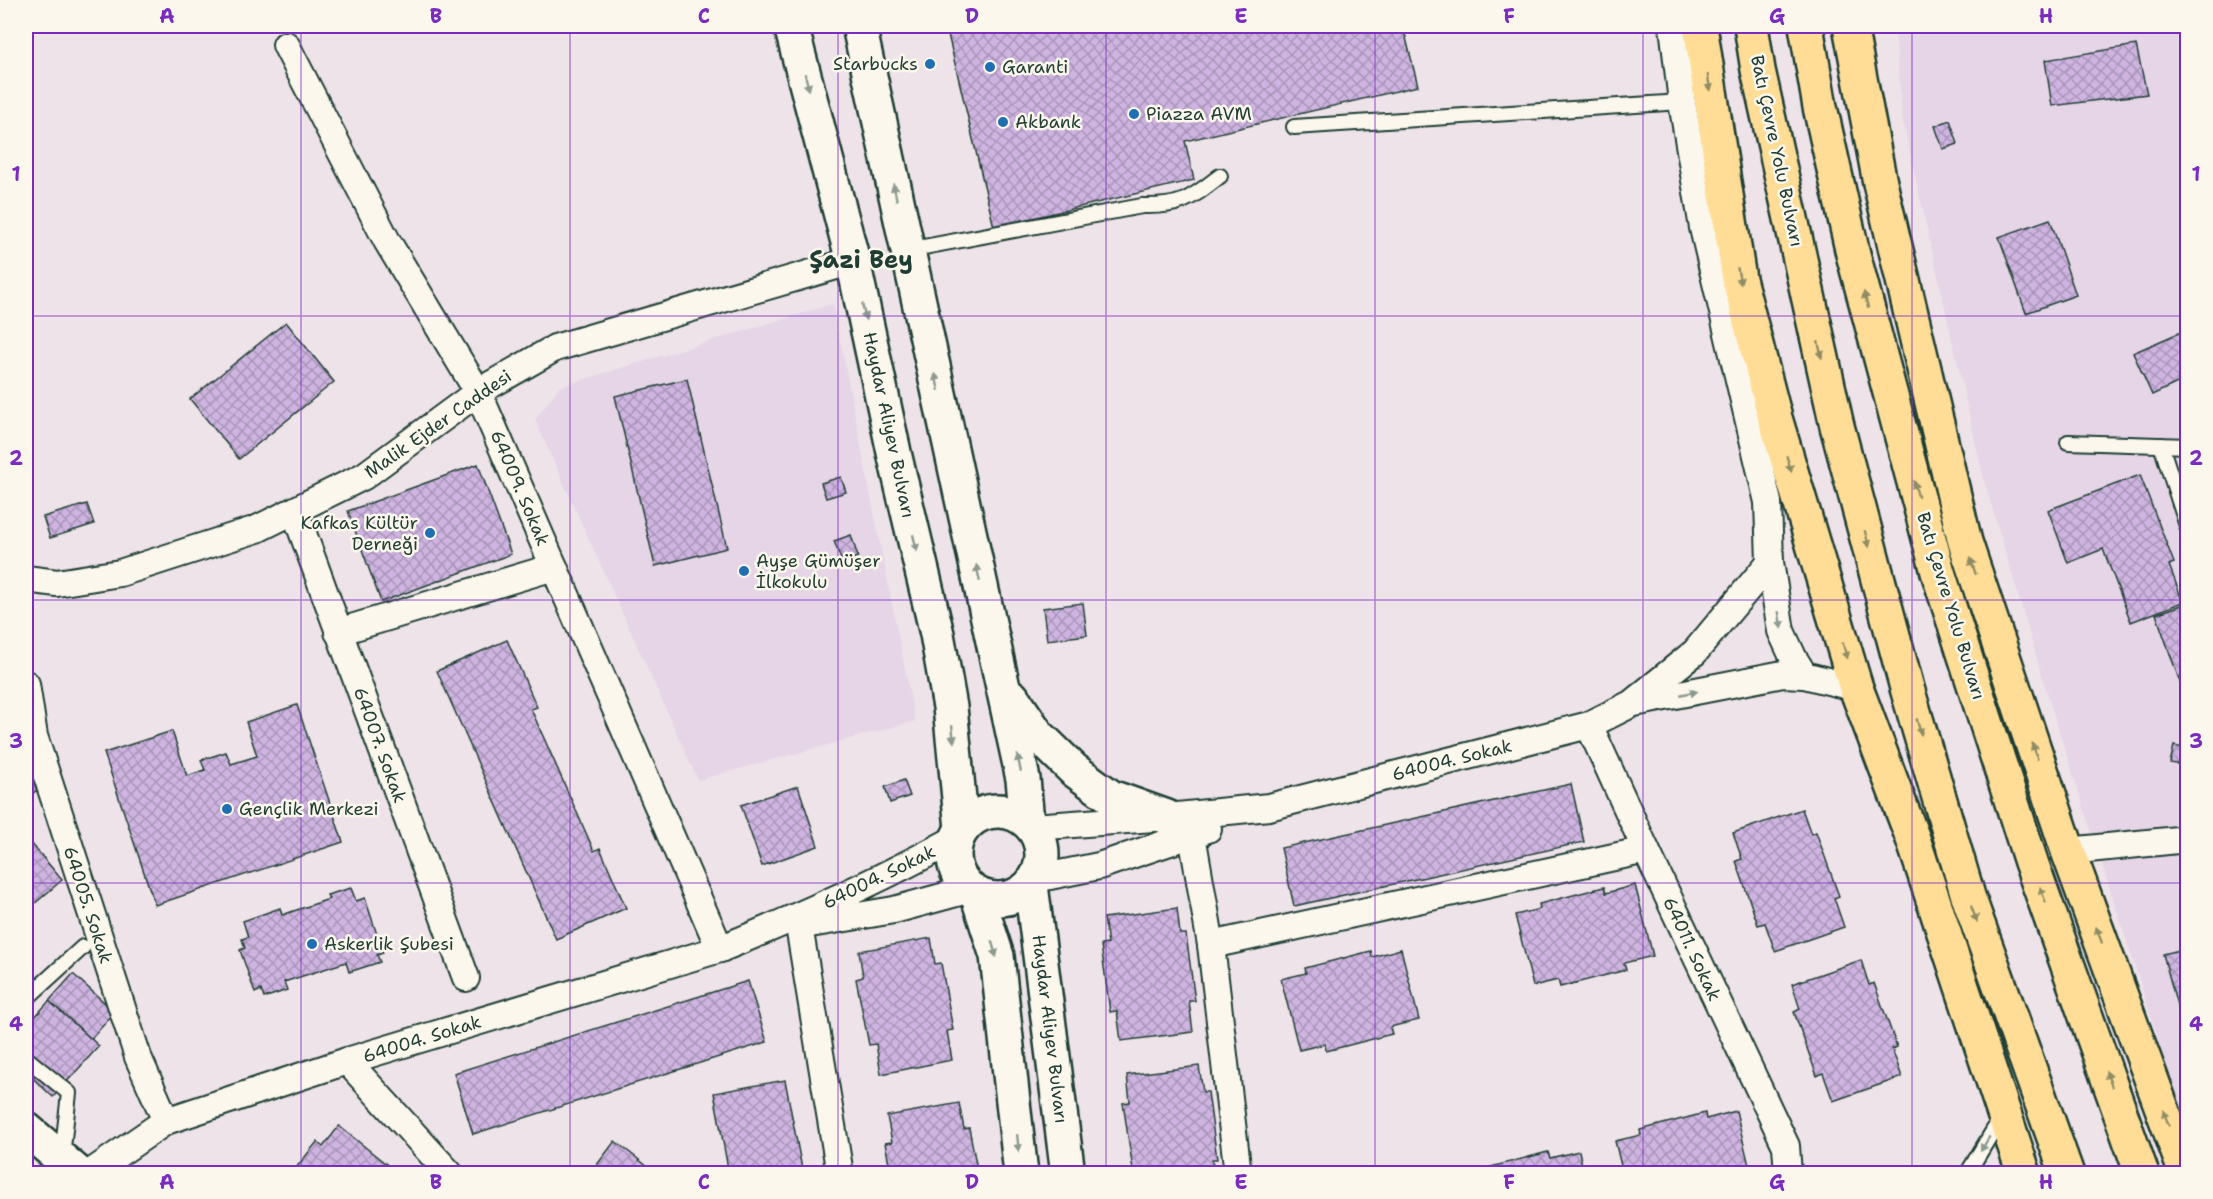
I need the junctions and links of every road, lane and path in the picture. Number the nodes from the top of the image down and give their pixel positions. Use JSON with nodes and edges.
{"nodes":[{"id":1,"x":791,"y":26,"type":"edge"},
{"id":2,"x":859,"y":26,"type":"edge"},
{"id":3,"x":1673,"y":26,"type":"edge"},
{"id":4,"x":1700,"y":26,"type":"edge"},
{"id":5,"x":1751,"y":26,"type":"edge"},
{"id":6,"x":1806,"y":26,"type":"edge"},
{"id":7,"x":1850,"y":26,"type":"edge"},
{"id":8,"x":286,"y":45,"type":"dead end"},
{"id":9,"x":1682,"y":102,"type":"junction"},
{"id":10,"x":1294,"y":126,"type":"dead end"},
{"id":11,"x":1220,"y":176,"type":"dead end"},
{"id":12,"x":908,"y":250,"type":"junction"},
{"id":13,"x":853,"y":261,"type":"junction"},
{"id":14,"x":478,"y":392,"type":"junction"},
{"id":15,"x":2068,"y":442,"type":"dead end"},
{"id":16,"x":2161,"y":445,"type":"junction"},
{"id":17,"x":2187,"y":446,"type":"edge"},
{"id":18,"x":295,"y":512,"type":"junction"},
{"id":19,"x":2187,"y":529,"type":"edge"},
{"id":20,"x":1770,"y":562,"type":"junction"},
{"id":21,"x":554,"y":567,"type":"junction"},
{"id":22,"x":26,"y":579,"type":"edge"},
{"id":23,"x":338,"y":632,"type":"junction"},
{"id":24,"x":1804,"y":675,"type":"junction"},
{"id":25,"x":1002,"y":681,"type":"junction"},
{"id":26,"x":26,"y":684,"type":"edge"},
{"id":27,"x":1856,"y":688,"type":"junction"},
{"id":28,"x":1631,"y":704,"type":"junction"},
{"id":29,"x":1589,"y":725,"type":"junction"},
{"id":30,"x":1030,"y":824,"type":"junction"},
{"id":31,"x":1180,"y":826,"type":"junction"},
{"id":32,"x":960,"y":833,"type":"junction"},
{"id":33,"x":2187,"y":839,"type":"edge"},
{"id":34,"x":1646,"y":850,"type":"junction"},
{"id":35,"x":2067,"y":850,"type":"junction"},
{"id":36,"x":1033,"y":882,"type":"junction"},
{"id":37,"x":974,"y":891,"type":"junction"},
{"id":38,"x":799,"y":926,"type":"junction"},
{"id":39,"x":768,"y":930,"type":"junction"},
{"id":40,"x":1211,"y":945,"type":"junction"},
{"id":41,"x":82,"y":947,"type":"dead end"},
{"id":42,"x":720,"y":949,"type":"junction"},
{"id":43,"x":466,"y":978,"type":"dead end"},
{"id":44,"x":26,"y":999,"type":"edge"},
{"id":45,"x":26,"y":1058,"type":"edge"},
{"id":46,"x":348,"y":1061,"type":"junction"},
{"id":47,"x":2003,"y":1114,"type":"junction"},
{"id":48,"x":166,"y":1121,"type":"junction"},
{"id":49,"x":26,"y":1129,"type":"edge"},
{"id":50,"x":77,"y":1169,"type":"edge"},
{"id":51,"x":450,"y":1173,"type":"edge"},
{"id":52,"x":840,"y":1173,"type":"edge"},
{"id":53,"x":1021,"y":1173,"type":"edge"},
{"id":54,"x":1068,"y":1173,"type":"edge"},
{"id":55,"x":1238,"y":1173,"type":"edge"},
{"id":56,"x":1788,"y":1173,"type":"edge"},
{"id":57,"x":1967,"y":1173,"type":"edge"},
{"id":58,"x":2024,"y":1173,"type":"edge"},
{"id":59,"x":2067,"y":1173,"type":"edge"},
{"id":60,"x":2142,"y":1173,"type":"edge"},
{"id":61,"x":2186,"y":1173,"type":"edge"}],
"edges":[{"from":1,"to":13,"type":"main road","name":"Haydar Aliyev Bulvarı","one_way":true},
{"from":12,"to":2,"type":"main road","one_way":true},
{"from":3,"to":9,"type":"street"},
{"from":4,"to":27,"type":"main road","one_way":true},
{"from":5,"to":59,"type":"main road","name":"Batı Çevre Yolu Bulvarı","one_way":true},
{"from":60,"to":6,"type":"main road","name":"Batı Çevre Yolu Bulvarı","one_way":true},
{"from":35,"to":7,"type":"main road","one_way":true},
{"from":8,"to":14,"type":"street","name":"64009. Sokak"},
{"from":9,"to":10,"type":"lane"},
{"from":9,"to":20,"type":"street"},
{"from":11,"to":12,"type":"lane"},
{"from":25,"to":12,"type":"main road","one_way":true},
{"from":13,"to":14,"type":"street","name":"Malik Ejder Caddesi"},
{"from":13,"to":32,"type":"main road","name":"Haydar Aliyev Bulvarı","one_way":true},
{"from":14,"to":18,"type":"street","name":"Malik Ejder Caddesi"},
{"from":14,"to":21,"type":"street","name":"64009. Sokak"},
{"from":15,"to":16,"type":"lane"},
{"from":16,"to":17,"type":"lane"},
{"from":16,"to":19,"type":"lane"},
{"from":18,"to":22,"type":"street","name":"Malik Ejder Caddesi"},
{"from":18,"to":23,"type":"street","name":"64007. Sokak"},
{"from":20,"to":24,"type":"street","one_way":true},
{"from":20,"to":28,"type":"street"},
{"from":21,"to":23,"type":"street"},
{"from":21,"to":42,"type":"street","name":"64009. Sokak"},
{"from":23,"to":43,"type":"street","name":"64007. Sokak"},
{"from":24,"to":27,"type":"street"},
{"from":28,"to":24,"type":"street","one_way":true},
{"from":30,"to":25,"type":"main road","one_way":true},
{"from":25,"to":31,"type":"main road"},
{"from":26,"to":48,"type":"street","name":"64005. Sokak"},
{"from":27,"to":47,"type":"main road"},
{"from":28,"to":29,"type":"street","name":"64004. Sokak"},
{"from":29,"to":31,"type":"street","name":"64004. Sokak"},
{"from":29,"to":34,"type":"street","name":"64011. Sokak"},
{"from":30,"to":31,"type":"street","name":"64004. Sokak"},
{"from":30,"to":32,"type":"main road"},
{"from":30,"to":36,"type":"main road"},
{"from":31,"to":36,"type":"street","name":"64004. Sokak"},
{"from":31,"to":40,"type":"street"},
{"from":32,"to":37,"type":"main road"},
{"from":32,"to":39,"type":"street","name":"64004. Sokak"},
{"from":33,"to":35,"type":"street"},
{"from":34,"to":40,"type":"street"},
{"from":34,"to":56,"type":"street","name":"64011. Sokak"},
{"from":61,"to":35,"type":"main road","one_way":true},
{"from":36,"to":37,"type":"main road"},
{"from":36,"to":54,"type":"main road","name":"Haydar Aliyev Bulvarı"},
{"from":37,"to":38,"type":"street","name":"64004. Sokak"},
{"from":37,"to":53,"type":"main road","one_way":true},
{"from":38,"to":39,"type":"street","name":"64004. Sokak"},
{"from":38,"to":52,"type":"street"},
{"from":39,"to":42,"type":"street","name":"64004. Sokak"},
{"from":40,"to":55,"type":"street"},
{"from":41,"to":44,"type":"lane"},
{"from":42,"to":46,"type":"street","name":"64004. Sokak"},
{"from":45,"to":50,"type":"lane"},
{"from":46,"to":48,"type":"street","name":"64004. Sokak"},
{"from":46,"to":51,"type":"street"},
{"from":47,"to":57,"type":"lane","one_way":true},
{"from":47,"to":58,"type":"main road"},
{"from":48,"to":50,"type":"street","name":"64004. Sokak"},
{"from":49,"to":50,"type":"main road"}]}
